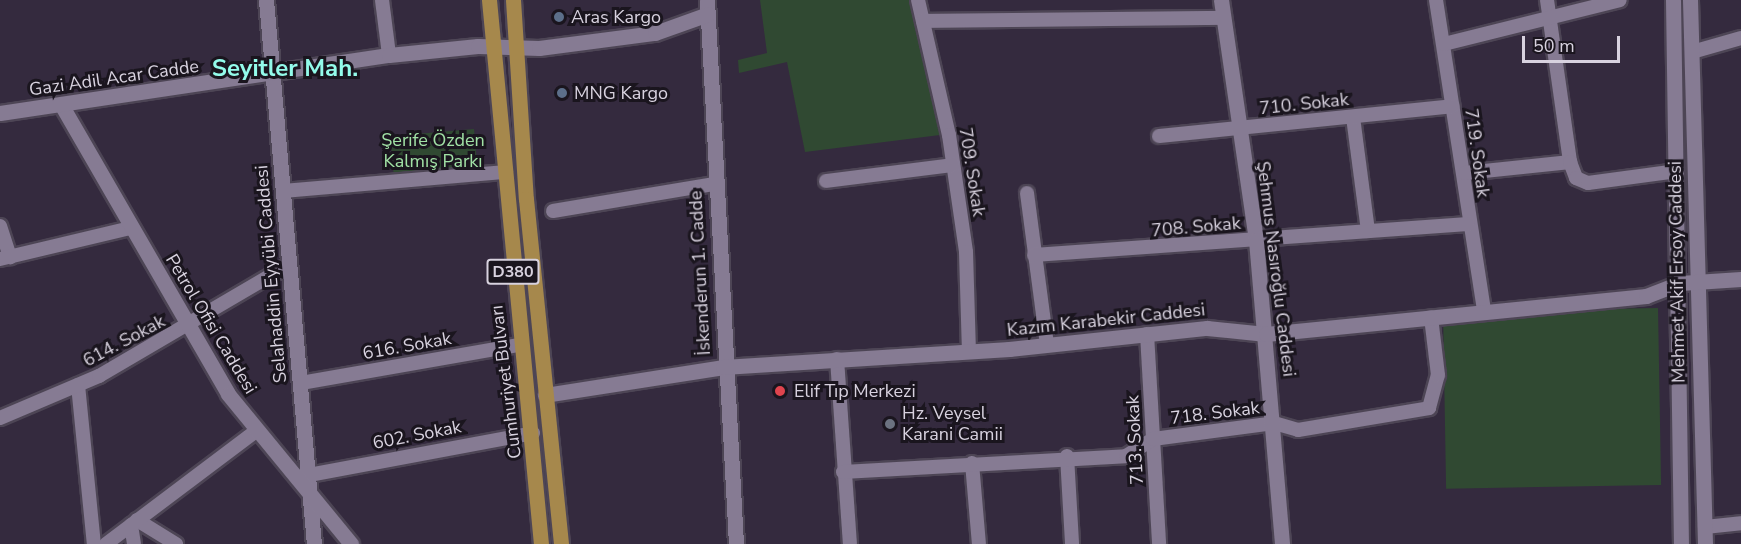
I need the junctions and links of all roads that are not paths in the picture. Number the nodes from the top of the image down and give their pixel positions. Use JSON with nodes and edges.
{"nodes":[{"id":1,"x":266,"y":0,"type":"edge"},
{"id":2,"x":382,"y":0,"type":"edge"},
{"id":3,"x":489,"y":0,"type":"edge"},
{"id":4,"x":513,"y":0,"type":"edge"},
{"id":5,"x":918,"y":0,"type":"edge"},
{"id":6,"x":1221,"y":0,"type":"edge"},
{"id":7,"x":1436,"y":0,"type":"edge"},
{"id":8,"x":1546,"y":0,"type":"edge"},
{"id":9,"x":1620,"y":0,"type":"edge"},
{"id":10,"x":1673,"y":0,"type":"edge"},
{"id":11,"x":1690,"y":0,"type":"edge"},
{"id":12,"x":707,"y":7,"type":"edge"},
{"id":13,"x":1224,"y":18,"type":"junction"},
{"id":14,"x":1549,"y":19,"type":"junction"},
{"id":15,"x":923,"y":21,"type":"junction"},
{"id":16,"x":1741,"y":38,"type":"edge"},
{"id":17,"x":1444,"y":44,"type":"junction"},
{"id":18,"x":493,"y":45,"type":"junction"},
{"id":19,"x":518,"y":46,"type":"junction"},
{"id":20,"x":1692,"y":52,"type":"junction"},
{"id":21,"x":389,"y":55,"type":"junction"},
{"id":22,"x":273,"y":75,"type":"junction"},
{"id":23,"x":62,"y":106,"type":"junction"},
{"id":24,"x":1452,"y":106,"type":"junction"},
{"id":25,"x":0,"y":113,"type":"edge"},
{"id":26,"x":1353,"y":117,"type":"junction"},
{"id":27,"x":1238,"y":129,"type":"junction"},
{"id":28,"x":1159,"y":136,"type":"dead end"},
{"id":29,"x":1570,"y":162,"type":"junction"},
{"id":30,"x":953,"y":165,"type":"junction"},
{"id":31,"x":1677,"y":171,"type":"junction"},
{"id":32,"x":506,"y":172,"type":"junction"},
{"id":33,"x":1465,"y":172,"type":"junction"},
{"id":34,"x":826,"y":181,"type":"dead end"},
{"id":35,"x":715,"y":183,"type":"junction"},
{"id":36,"x":283,"y":191,"type":"junction"},
{"id":37,"x":1027,"y":193,"type":"dead end"},
{"id":38,"x":553,"y":211,"type":"dead end"},
{"id":39,"x":1468,"y":224,"type":"junction"},
{"id":40,"x":0,"y":226,"type":"edge"},
{"id":41,"x":130,"y":228,"type":"junction"},
{"id":42,"x":1368,"y":231,"type":"junction"},
{"id":43,"x":1257,"y":240,"type":"junction"},
{"id":44,"x":1034,"y":255,"type":"junction"},
{"id":45,"x":5,"y":258,"type":"edge"},
{"id":46,"x":290,"y":264,"type":"junction"},
{"id":47,"x":1741,"y":279,"type":"edge"},
{"id":48,"x":1698,"y":282,"type":"junction"},
{"id":49,"x":1680,"y":283,"type":"junction"},
{"id":50,"x":1484,"y":312,"type":"junction"},
{"id":51,"x":1431,"y":317,"type":"junction"},
{"id":52,"x":189,"y":327,"type":"junction"},
{"id":53,"x":1147,"y":334,"type":"junction"},
{"id":54,"x":1266,"y":334,"type":"junction"},
{"id":55,"x":518,"y":345,"type":"junction"},
{"id":56,"x":1047,"y":345,"type":"junction"},
{"id":57,"x":969,"y":351,"type":"junction"},
{"id":58,"x":837,"y":359,"type":"junction"},
{"id":59,"x":723,"y":367,"type":"junction"},
{"id":60,"x":301,"y":383,"type":"junction"},
{"id":61,"x":78,"y":385,"type":"junction"},
{"id":62,"x":545,"y":396,"type":"junction"},
{"id":63,"x":0,"y":418,"type":"edge"},
{"id":64,"x":1274,"y":423,"type":"junction"},
{"id":65,"x":256,"y":431,"type":"junction"},
{"id":66,"x":533,"y":433,"type":"junction"},
{"id":67,"x":1153,"y":439,"type":"junction"},
{"id":68,"x":1067,"y":456,"type":"junction"},
{"id":69,"x":972,"y":463,"type":"junction"},
{"id":70,"x":843,"y":472,"type":"junction"},
{"id":71,"x":309,"y":475,"type":"junction"},
{"id":72,"x":309,"y":494,"type":"junction"},
{"id":73,"x":134,"y":522,"type":"junction"},
{"id":74,"x":1741,"y":523,"type":"edge"},
{"id":75,"x":1705,"y":527,"type":"junction"},
{"id":76,"x":94,"y":544,"type":"edge"},
{"id":77,"x":106,"y":544,"type":"edge"},
{"id":78,"x":134,"y":544,"type":"edge"},
{"id":79,"x":176,"y":544,"type":"edge"},
{"id":80,"x":314,"y":544,"type":"edge"},
{"id":81,"x":351,"y":544,"type":"edge"},
{"id":82,"x":541,"y":544,"type":"edge"},
{"id":83,"x":561,"y":544,"type":"edge"},
{"id":84,"x":736,"y":544,"type":"edge"},
{"id":85,"x":850,"y":544,"type":"edge"},
{"id":86,"x":979,"y":544,"type":"edge"},
{"id":87,"x":1072,"y":544,"type":"edge"},
{"id":88,"x":1159,"y":544,"type":"edge"},
{"id":89,"x":1282,"y":544,"type":"edge"},
{"id":90,"x":1681,"y":544,"type":"edge"},
{"id":91,"x":1705,"y":544,"type":"edge"}],
"edges":[{"from":1,"to":22,"type":"street","name":"Selahaddin Eyyübi Caddesi"},
{"from":2,"to":21,"type":"street"},
{"from":3,"to":18,"type":"main road","name":"Cumhuriyet Bulvarı","number":"D380"},
{"from":4,"to":19,"type":"main road","name":"Cumhuriyet Bulvarı","number":"D380"},
{"from":5,"to":15,"type":"street","name":"709. Sokak"},
{"from":6,"to":13,"type":"street","name":"Şehmus Nasıroğlu Caddesi"},
{"from":7,"to":17,"type":"street","name":"719. Sokak"},
{"from":8,"to":14,"type":"street"},
{"from":9,"to":14,"type":"street"},
{"from":10,"to":31,"type":"street","name":"Mehmet Akif Ersoy Caddesi"},
{"from":11,"to":20,"type":"street","name":"Mehmet Akif Ersoy Caddesi"},
{"from":12,"to":19,"type":"street","name":"Gazi Adil Acar Cadde"},
{"from":12,"to":35,"type":"street","name":"İskenderun 1. Cadde"},
{"from":13,"to":15,"type":"street"},
{"from":13,"to":27,"type":"street","name":"Şehmus Nasıroğlu Caddesi"},
{"from":14,"to":17,"type":"street"},
{"from":14,"to":29,"type":"street"},
{"from":15,"to":30,"type":"street","name":"709. Sokak"},
{"from":16,"to":20,"type":"street"},
{"from":17,"to":24,"type":"street","name":"719. Sokak"},
{"from":18,"to":19,"type":"street","name":"Gazi Adil Acar Cadde"},
{"from":18,"to":21,"type":"street","name":"Gazi Adil Acar Cadde"},
{"from":18,"to":32,"type":"main road","name":"Cumhuriyet Bulvarı","number":"D380"},
{"from":19,"to":62,"type":"main road","name":"Cumhuriyet Bulvarı","number":"D380"},
{"from":20,"to":48,"type":"street","name":"Mehmet Akif Ersoy Caddesi"},
{"from":21,"to":22,"type":"street","name":"Gazi Adil Acar Cadde"},
{"from":22,"to":23,"type":"street","name":"Gazi Adil Acar Cadde"},
{"from":22,"to":36,"type":"street","name":"Selahaddin Eyyübi Caddesi"},
{"from":23,"to":25,"type":"street","name":"Gazi Adil Acar Cadde"},
{"from":23,"to":41,"type":"street","name":"Petrol Ofisi Caddesi"},
{"from":24,"to":26,"type":"street","name":"710. Sokak"},
{"from":24,"to":33,"type":"street","name":"719. Sokak"},
{"from":26,"to":27,"type":"street","name":"710. Sokak"},
{"from":26,"to":42,"type":"street"},
{"from":27,"to":28,"type":"street","name":"710. Sokak"},
{"from":27,"to":43,"type":"street","name":"Şehmus Nasıroğlu Caddesi"},
{"from":29,"to":31,"type":"street"},
{"from":29,"to":33,"type":"street"},
{"from":30,"to":34,"type":"street"},
{"from":30,"to":57,"type":"street","name":"709. Sokak"},
{"from":31,"to":49,"type":"street","name":"Mehmet Akif Ersoy Caddesi"},
{"from":32,"to":36,"type":"street"},
{"from":32,"to":55,"type":"main road","name":"Cumhuriyet Bulvarı","number":"D380"},
{"from":33,"to":39,"type":"street","name":"719. Sokak"},
{"from":35,"to":38,"type":"street"},
{"from":35,"to":59,"type":"street","name":"İskenderun 1. Cadde"},
{"from":36,"to":46,"type":"street","name":"Selahaddin Eyyübi Caddesi"},
{"from":37,"to":44,"type":"street"},
{"from":39,"to":42,"type":"street","name":"708. Sokak"},
{"from":39,"to":50,"type":"street","name":"719. Sokak"},
{"from":40,"to":45,"type":"street"},
{"from":41,"to":45,"type":"street"},
{"from":41,"to":52,"type":"street","name":"Petrol Ofisi Caddesi"},
{"from":42,"to":43,"type":"street","name":"708. Sokak"},
{"from":43,"to":44,"type":"street","name":"708. Sokak"},
{"from":43,"to":54,"type":"street","name":"Şehmus Nasıroğlu Caddesi"},
{"from":44,"to":56,"type":"street"},
{"from":46,"to":52,"type":"street","name":"614. Sokak"},
{"from":46,"to":60,"type":"street","name":"Selahaddin Eyyübi Caddesi"},
{"from":47,"to":48,"type":"street","name":"Kazım Karabekir Caddesi"},
{"from":48,"to":49,"type":"street","name":"Kazım Karabekir Caddesi"},
{"from":48,"to":75,"type":"street","name":"Mehmet Akif Ersoy Caddesi"},
{"from":49,"to":50,"type":"street","name":"Kazım Karabekir Caddesi"},
{"from":49,"to":90,"type":"street","name":"Mehmet Akif Ersoy Caddesi"},
{"from":50,"to":51,"type":"street","name":"Kazım Karabekir Caddesi"},
{"from":51,"to":54,"type":"street","name":"Kazım Karabekir Caddesi"},
{"from":51,"to":64,"type":"street","name":"718. Sokak"},
{"from":52,"to":61,"type":"street","name":"614. Sokak"},
{"from":52,"to":65,"type":"street","name":"Petrol Ofisi Caddesi"},
{"from":53,"to":54,"type":"street","name":"Kazım Karabekir Caddesi"},
{"from":53,"to":56,"type":"street","name":"Kazım Karabekir Caddesi"},
{"from":53,"to":67,"type":"street","name":"713. Sokak"},
{"from":54,"to":64,"type":"street","name":"Şehmus Nasıroğlu Caddesi"},
{"from":55,"to":60,"type":"street","name":"616. Sokak"},
{"from":55,"to":66,"type":"main road","name":"Cumhuriyet Bulvarı","number":"D380"},
{"from":56,"to":57,"type":"street","name":"Kazım Karabekir Caddesi"},
{"from":57,"to":58,"type":"street","name":"Kazım Karabekir Caddesi"},
{"from":58,"to":59,"type":"street","name":"Kazım Karabekir Caddesi"},
{"from":58,"to":70,"type":"street"},
{"from":59,"to":62,"type":"street","name":"Kazım Karabekir Caddesi"},
{"from":59,"to":84,"type":"street","name":"İskenderun 1. Cadde"},
{"from":60,"to":71,"type":"street","name":"Selahaddin Eyyübi Caddesi"},
{"from":61,"to":63,"type":"street","name":"614. Sokak"},
{"from":61,"to":76,"type":"street"},
{"from":62,"to":83,"type":"main road","name":"Cumhuriyet Bulvarı","number":"D380"},
{"from":64,"to":67,"type":"street","name":"718. Sokak"},
{"from":64,"to":89,"type":"street","name":"Şehmus Nasıroğlu Caddesi"},
{"from":65,"to":72,"type":"street","name":"Petrol Ofisi Caddesi"},
{"from":65,"to":73,"type":"street"},
{"from":66,"to":71,"type":"street","name":"602. Sokak"},
{"from":66,"to":82,"type":"main road","name":"Cumhuriyet Bulvarı","number":"D380"},
{"from":67,"to":68,"type":"street","name":"718. Sokak"},
{"from":67,"to":88,"type":"street","name":"713. Sokak"},
{"from":68,"to":69,"type":"street","name":"718. Sokak"},
{"from":68,"to":87,"type":"street"},
{"from":69,"to":70,"type":"street","name":"718. Sokak"},
{"from":69,"to":86,"type":"street"},
{"from":70,"to":85,"type":"street"},
{"from":71,"to":72,"type":"street","name":"Selahaddin Eyyübi Caddesi"},
{"from":72,"to":80,"type":"street","name":"Selahaddin Eyyübi Caddesi"},
{"from":72,"to":81,"type":"street","name":"Petrol Ofisi Caddesi"},
{"from":73,"to":77,"type":"street"},
{"from":73,"to":78,"type":"street"},
{"from":73,"to":79,"type":"street"},
{"from":74,"to":75,"type":"street"},
{"from":75,"to":91,"type":"street","name":"Mehmet Akif Ersoy Caddesi"}]}
